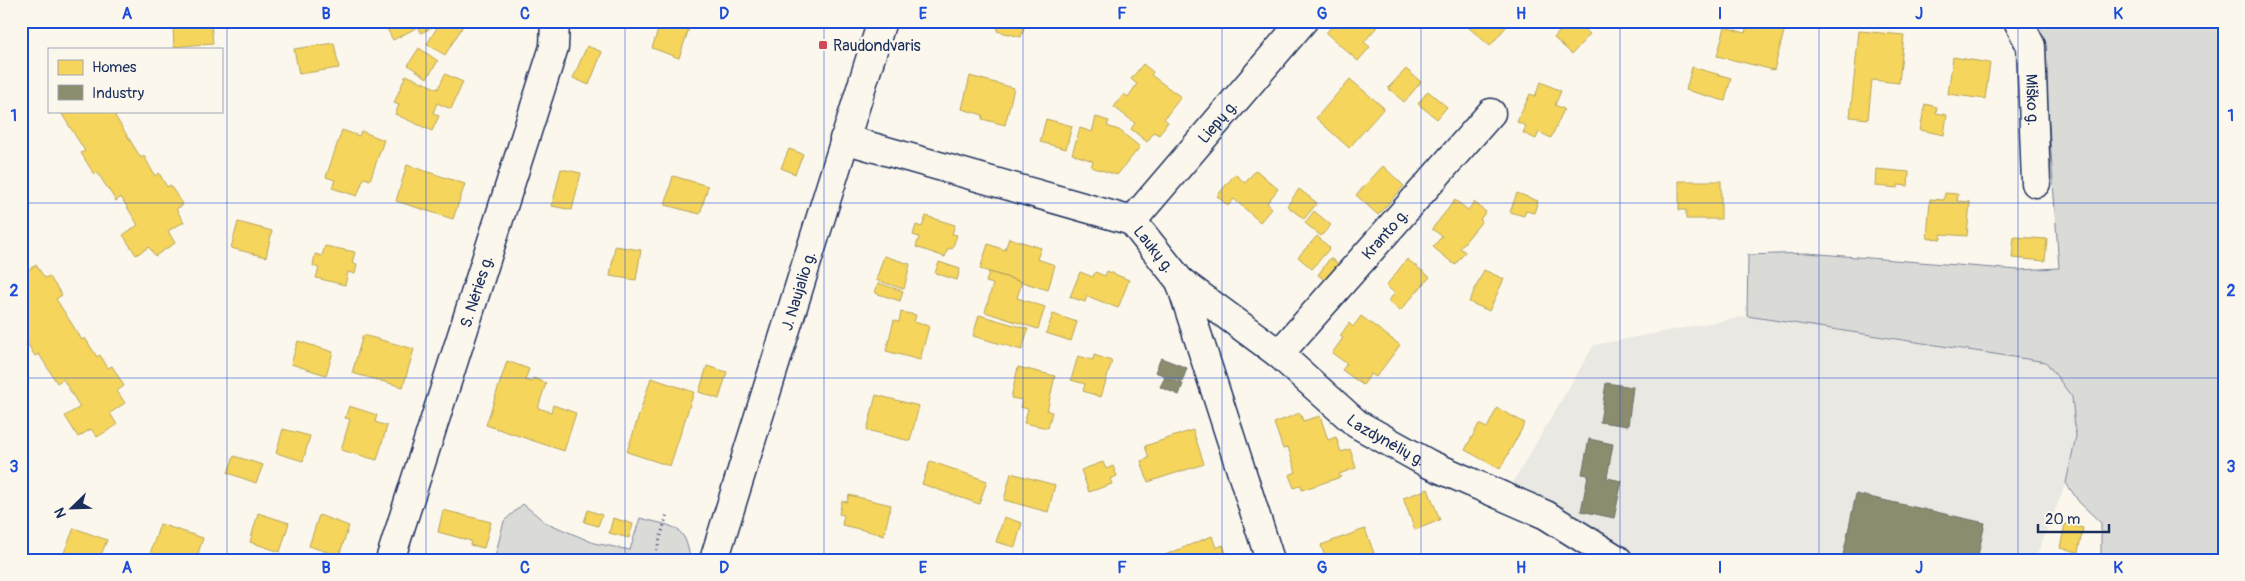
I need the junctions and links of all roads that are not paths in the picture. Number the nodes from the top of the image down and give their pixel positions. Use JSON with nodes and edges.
{"nodes":[{"id":1,"x":555,"y":21,"type":"edge"},
{"id":2,"x":882,"y":21,"type":"edge"},
{"id":3,"x":1303,"y":21,"type":"edge"},
{"id":4,"x":2018,"y":21,"type":"edge"},
{"id":5,"x":1491,"y":113,"type":"dead end"},
{"id":6,"x":844,"y":139,"type":"junction"},
{"id":7,"x":2036,"y":183,"type":"dead end"},
{"id":8,"x":1132,"y":221,"type":"junction"},
{"id":9,"x":1180,"y":281,"type":"junction"},
{"id":10,"x":1279,"y":354,"type":"junction"},
{"id":11,"x":390,"y":560,"type":"edge"},
{"id":12,"x":714,"y":560,"type":"edge"},
{"id":13,"x":1270,"y":560,"type":"edge"},
{"id":14,"x":1618,"y":560,"type":"edge"}],
"edges":[{"from":1,"to":11,"type":"street","name":"S. Nėries g."},
{"from":2,"to":6,"type":"street","name":"J. Naujalio g."},
{"from":3,"to":8,"type":"street","name":"Liepų g."},
{"from":4,"to":7,"type":"street","name":"Miško g."},
{"from":5,"to":10,"type":"street","name":"Kranto g."},
{"from":6,"to":8,"type":"street","name":"Laukų g."},
{"from":6,"to":12,"type":"street","name":"J. Naujalio g."},
{"from":8,"to":9,"type":"street","name":"Laukų g."},
{"from":9,"to":10,"type":"street","name":"Lazdynėlių g."},
{"from":9,"to":13,"type":"street","name":"Laukų g."},
{"from":10,"to":14,"type":"street","name":"Lazdynėlių g."}]}
